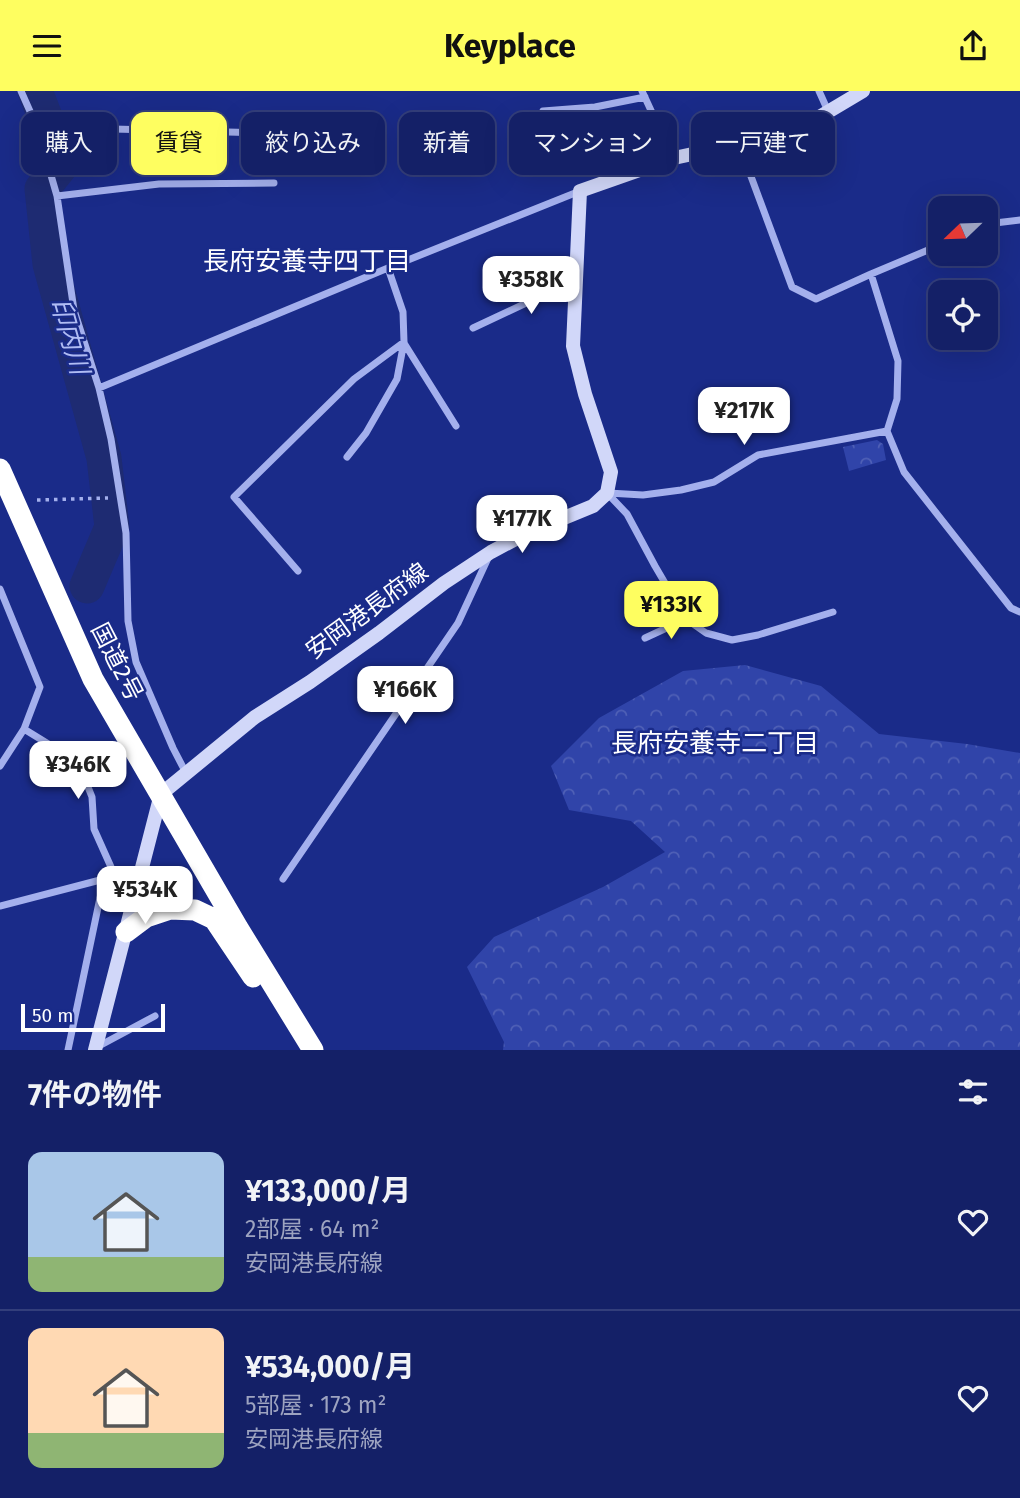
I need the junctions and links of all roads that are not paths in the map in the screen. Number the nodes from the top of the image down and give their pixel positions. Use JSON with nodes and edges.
{"nodes":[{"id":1,"x":21,"y":91,"type":"edge"},
{"id":2,"x":819,"y":91,"type":"edge"},
{"id":3,"x":863,"y":91,"type":"edge"},
{"id":4,"x":644,"y":94,"type":"edge"},
{"id":5,"x":543,"y":111,"type":"dead end"},
{"id":6,"x":32,"y":112,"type":"edge"},
{"id":7,"x":652,"y":112,"type":"edge"},
{"id":8,"x":828,"y":112,"type":"joint"},
{"id":9,"x":117,"y":129,"type":"edge"},
{"id":10,"x":241,"y":132,"type":"edge"},
{"id":11,"x":50,"y":175,"type":"edge"},
{"id":12,"x":626,"y":175,"type":"edge"},
{"id":13,"x":750,"y":175,"type":"edge"},
{"id":14,"x":274,"y":183,"type":"dead end"},
{"id":15,"x":580,"y":191,"type":"junction"},
{"id":16,"x":57,"y":196,"type":"junction"},
{"id":17,"x":1020,"y":220,"type":"edge"},
{"id":18,"x":998,"y":223,"type":"edge"},
{"id":19,"x":928,"y":250,"type":"edge"},
{"id":20,"x":388,"y":268,"type":"junction"},
{"id":21,"x":871,"y":274,"type":"junction"},
{"id":22,"x":577,"y":279,"type":"junction"},
{"id":23,"x":472,"y":328,"type":"dead end"},
{"id":24,"x":404,"y":342,"type":"junction"},
{"id":25,"x":99,"y":388,"type":"junction"},
{"id":26,"x":456,"y":426,"type":"dead end"},
{"id":27,"x":887,"y":431,"type":"junction"},
{"id":28,"x":347,"y":457,"type":"dead end"},
{"id":29,"x":0,"y":469,"type":"edge"},
{"id":30,"x":607,"y":493,"type":"junction"},
{"id":31,"x":491,"y":551,"type":"junction"},
{"id":32,"x":298,"y":571,"type":"dead end"},
{"id":33,"x":0,"y":589,"type":"edge"},
{"id":34,"x":833,"y":612,"type":"dead end"},
{"id":35,"x":1020,"y":612,"type":"edge"},
{"id":36,"x":686,"y":619,"type":"junction"},
{"id":37,"x":645,"y":638,"type":"dead end"},
{"id":38,"x":29,"y":733,"type":"junction"},
{"id":39,"x":0,"y":766,"type":"edge"},
{"id":40,"x":186,"y":773,"type":"junction"},
{"id":41,"x":161,"y":794,"type":"junction"},
{"id":42,"x":283,"y":879,"type":"dead end"},
{"id":43,"x":104,"y":880,"type":"junction"},
{"id":44,"x":0,"y":906,"type":"edge"},
{"id":45,"x":126,"y":932,"type":"junction"},
{"id":46,"x":290,"y":1012,"type":"junction"},
{"id":47,"x":155,"y":1016,"type":"dead end"},
{"id":48,"x":96,"y":1049,"type":"edge"},
{"id":49,"x":68,"y":1050,"type":"edge"},
{"id":50,"x":313,"y":1050,"type":"edge"}],
"edges":[{"from":1,"to":6,"type":"street"},
{"from":2,"to":8,"type":"street"},
{"from":3,"to":8,"type":"main road"},
{"from":4,"to":5,"type":"street"},
{"from":4,"to":7,"type":"street"},
{"from":9,"to":10,"type":"street"},
{"from":11,"to":16,"type":"street"},
{"from":12,"to":15,"type":"main road"},
{"from":13,"to":21,"type":"street"},
{"from":14,"to":16,"type":"street"},
{"from":15,"to":20,"type":"street"},
{"from":15,"to":22,"type":"main road"},
{"from":16,"to":25,"type":"street"},
{"from":17,"to":18,"type":"street"},
{"from":19,"to":21,"type":"street"},
{"from":20,"to":24,"type":"street"},
{"from":20,"to":25,"type":"street"},
{"from":21,"to":27,"type":"street"},
{"from":22,"to":23,"type":"street"},
{"from":22,"to":30,"type":"main road"},
{"from":24,"to":26,"type":"street"},
{"from":24,"to":28,"type":"street"},
{"from":24,"to":32,"type":"street"},
{"from":25,"to":40,"type":"street"},
{"from":27,"to":30,"type":"street"},
{"from":27,"to":35,"type":"street"},
{"from":29,"to":41,"type":"highway","name":"国道2号"},
{"from":30,"to":31,"type":"main road","name":"安岡港長府線"},
{"from":30,"to":36,"type":"street"},
{"from":31,"to":40,"type":"main road","name":"安岡港長府線"},
{"from":31,"to":42,"type":"street"},
{"from":33,"to":38,"type":"street"},
{"from":34,"to":36,"type":"street"},
{"from":36,"to":37,"type":"street"},
{"from":38,"to":39,"type":"street"},
{"from":38,"to":43,"type":"street"},
{"from":40,"to":41,"type":"main road","name":"安岡港長府線"},
{"from":41,"to":45,"type":"main road"},
{"from":41,"to":46,"type":"highway","name":"国道2号"},
{"from":43,"to":44,"type":"street"},
{"from":43,"to":49,"type":"street"},
{"from":45,"to":46,"type":"highway"},
{"from":45,"to":48,"type":"main road"},
{"from":46,"to":50,"type":"highway","name":"国道2号"},
{"from":47,"to":48,"type":"street"}]}
